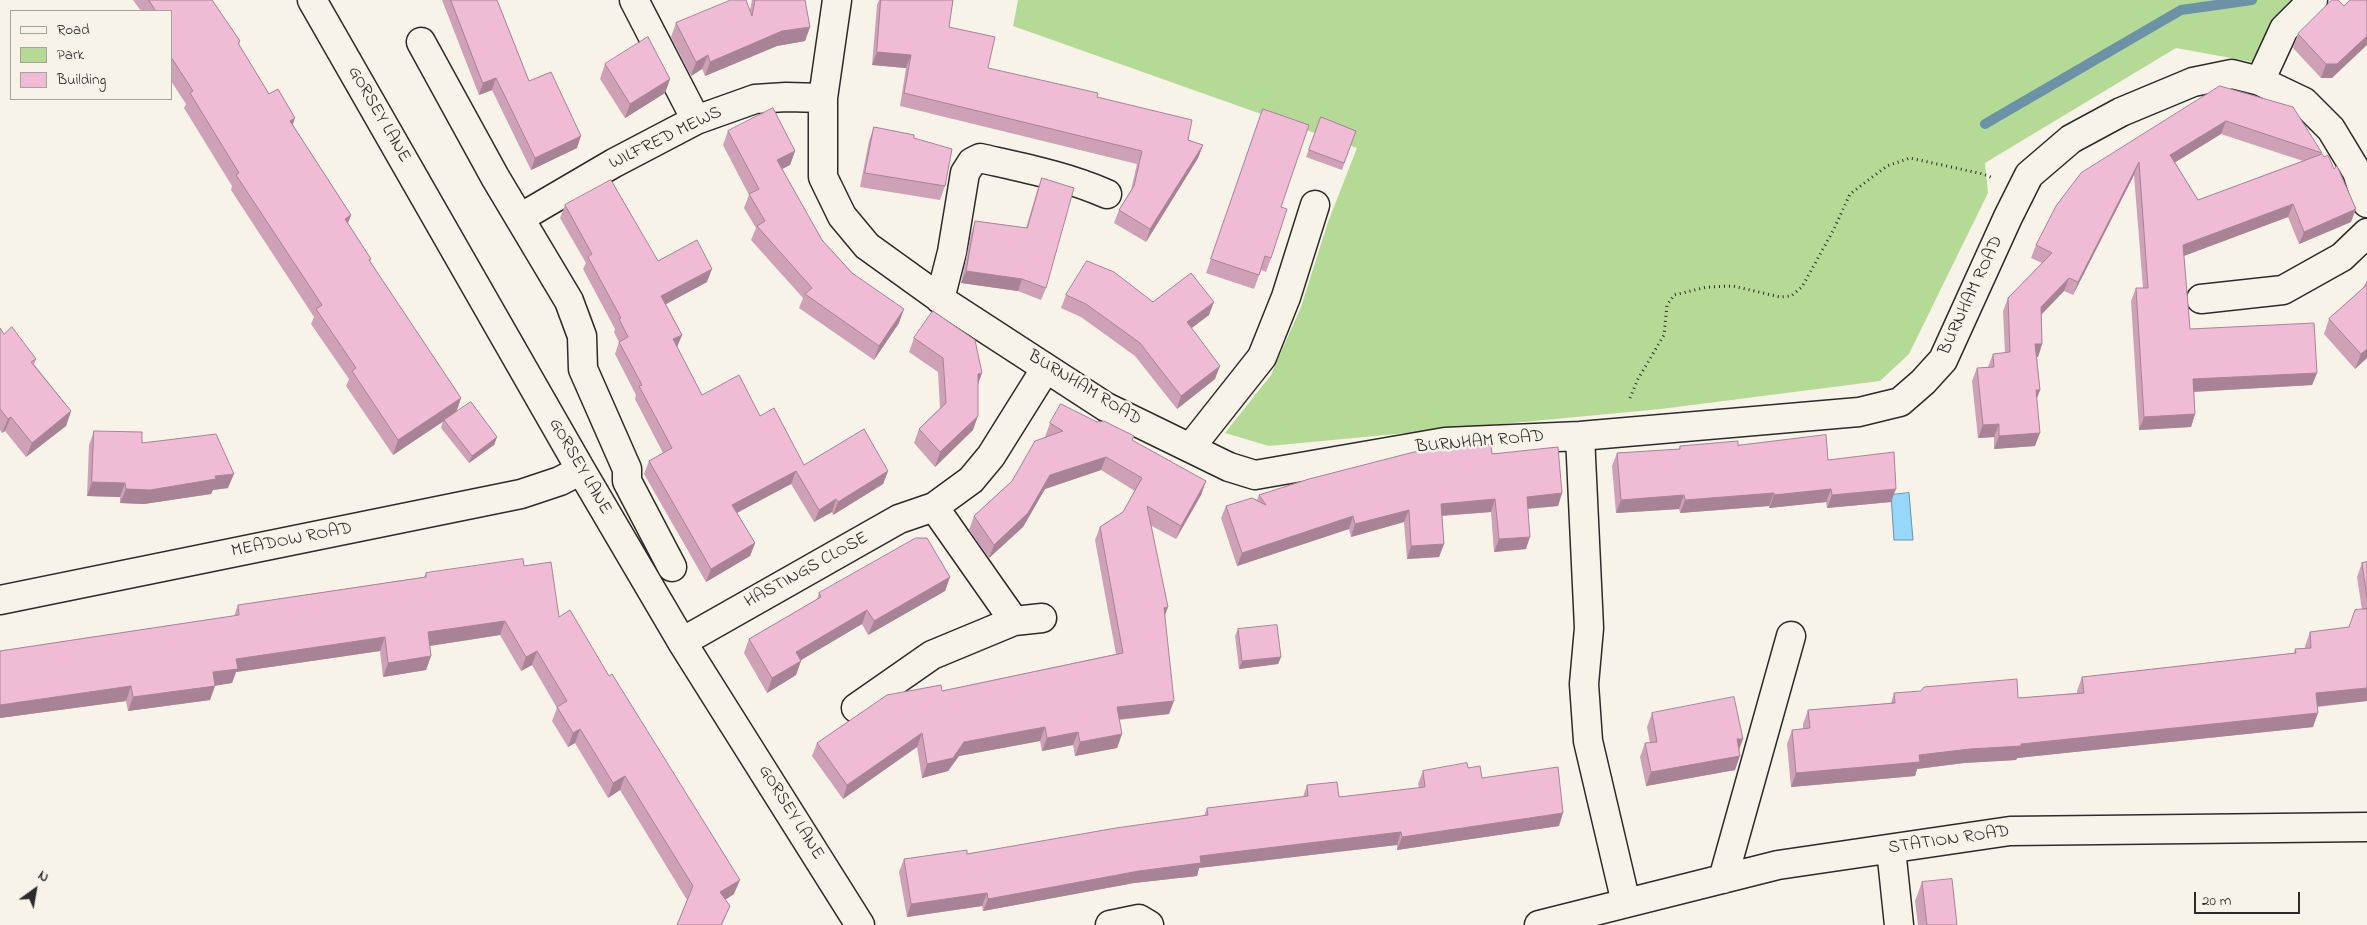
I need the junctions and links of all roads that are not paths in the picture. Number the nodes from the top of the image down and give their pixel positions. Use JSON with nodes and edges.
{"nodes":[{"id":1,"x":312,"y":0,"type":"edge"},
{"id":2,"x":634,"y":0,"type":"edge"},
{"id":3,"x":837,"y":0,"type":"edge"},
{"id":4,"x":2313,"y":0,"type":"edge"},
{"id":5,"x":421,"y":42,"type":"dead end"},
{"id":6,"x":2260,"y":81,"type":"junction"},
{"id":7,"x":823,"y":98,"type":"junction"},
{"id":8,"x":696,"y":120,"type":"junction"},
{"id":9,"x":1107,"y":194,"type":"dead end"},
{"id":10,"x":2367,"y":203,"type":"edge"},
{"id":11,"x":1315,"y":205,"type":"dead end"},
{"id":12,"x":520,"y":218,"type":"junction"},
{"id":13,"x":2367,"y":234,"type":"edge"},
{"id":14,"x":940,"y":299,"type":"junction"},
{"id":15,"x":2201,"y":299,"type":"dead end"},
{"id":16,"x":1046,"y":368,"type":"junction"},
{"id":17,"x":1580,"y":436,"type":"junction"},
{"id":18,"x":1190,"y":448,"type":"junction"},
{"id":19,"x":580,"y":470,"type":"junction"},
{"id":20,"x":934,"y":507,"type":"junction"},
{"id":21,"x":672,"y":567,"type":"dead end"},
{"id":22,"x":3,"y":592,"type":"edge"},
{"id":23,"x":1042,"y":618,"type":"dead end"},
{"id":24,"x":1014,"y":621,"type":"junction"},
{"id":25,"x":1791,"y":636,"type":"dead end"},
{"id":26,"x":682,"y":642,"type":"junction"},
{"id":27,"x":856,"y":708,"type":"dead end"},
{"id":28,"x":2367,"y":827,"type":"edge"},
{"id":29,"x":1892,"y":849,"type":"junction"},
{"id":30,"x":1723,"y":879,"type":"junction"},
{"id":31,"x":1626,"y":903,"type":"junction"},
{"id":32,"x":860,"y":925,"type":"edge"},
{"id":33,"x":1110,"y":925,"type":"edge"},
{"id":34,"x":1149,"y":925,"type":"edge"},
{"id":35,"x":1539,"y":925,"type":"edge"},
{"id":36,"x":1899,"y":925,"type":"edge"}],
"edges":[{"from":1,"to":19,"type":"street","name":"GORSEY LANE"},
{"from":2,"to":8,"type":"street"},
{"from":3,"to":7,"type":"street","name":"BURNHAM ROAD"},
{"from":4,"to":6,"type":"street"},
{"from":5,"to":12,"type":"street"},
{"from":6,"to":10,"type":"street","name":"BURNHAM ROAD"},
{"from":6,"to":17,"type":"street","name":"BURNHAM ROAD"},
{"from":7,"to":8,"type":"street","name":"WILFRED MEWS"},
{"from":7,"to":14,"type":"street","name":"BURNHAM ROAD"},
{"from":8,"to":12,"type":"street","name":"WILFRED MEWS"},
{"from":9,"to":14,"type":"street"},
{"from":11,"to":18,"type":"street"},
{"from":12,"to":21,"type":"street"},
{"from":13,"to":15,"type":"street"},
{"from":14,"to":16,"type":"street","name":"BURNHAM ROAD"},
{"from":16,"to":18,"type":"street","name":"BURNHAM ROAD"},
{"from":16,"to":20,"type":"street","name":"HASTINGS CLOSE"},
{"from":17,"to":18,"type":"street","name":"BURNHAM ROAD"},
{"from":17,"to":31,"type":"street"},
{"from":19,"to":22,"type":"street","name":"MEADOW ROAD"},
{"from":19,"to":26,"type":"street","name":"GORSEY LANE"},
{"from":20,"to":24,"type":"street"},
{"from":20,"to":26,"type":"street","name":"HASTINGS CLOSE"},
{"from":23,"to":24,"type":"street"},
{"from":24,"to":27,"type":"street"},
{"from":25,"to":30,"type":"street"},
{"from":26,"to":32,"type":"street","name":"GORSEY LANE"},
{"from":28,"to":29,"type":"street","name":"STATION ROAD"},
{"from":29,"to":30,"type":"street","name":"STATION ROAD"},
{"from":29,"to":36,"type":"street"},
{"from":30,"to":31,"type":"street","name":"STATION ROAD"},
{"from":31,"to":35,"type":"street","name":"STATION ROAD"},
{"from":33,"to":34,"type":"street"}]}
